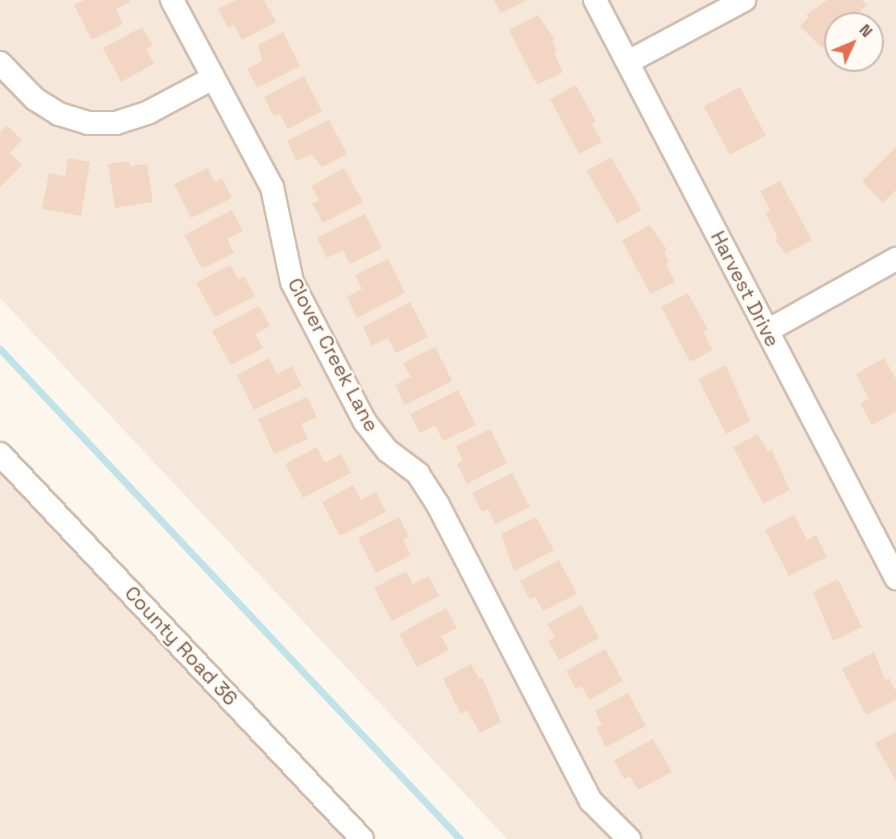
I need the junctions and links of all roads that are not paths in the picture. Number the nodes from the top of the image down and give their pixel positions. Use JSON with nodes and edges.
{"nodes":[{"id":1,"x":172,"y":0,"type":"edge"},
{"id":2,"x":595,"y":0,"type":"edge"},
{"id":3,"x":744,"y":0,"type":"edge"},
{"id":4,"x":628,"y":62,"type":"junction"},
{"id":5,"x":0,"y":63,"type":"edge"},
{"id":6,"x":213,"y":78,"type":"junction"},
{"id":7,"x":896,"y":259,"type":"edge"},
{"id":8,"x":767,"y":331,"type":"junction"},
{"id":9,"x":0,"y":454,"type":"edge"},
{"id":10,"x":896,"y":578,"type":"edge"},
{"id":11,"x":362,"y":839,"type":"edge"},
{"id":12,"x":629,"y":839,"type":"edge"}],
"edges":[{"from":1,"to":6,"type":"street","name":"Clover Creek Lane"},
{"from":2,"to":4,"type":"street","name":"Harvest Drive"},
{"from":3,"to":4,"type":"street"},
{"from":4,"to":8,"type":"street","name":"Harvest Drive"},
{"from":5,"to":6,"type":"street"},
{"from":6,"to":12,"type":"street","name":"Clover Creek Lane"},
{"from":7,"to":8,"type":"street"},
{"from":8,"to":10,"type":"street","name":"Harvest Drive"},
{"from":9,"to":11,"type":"street","name":"County Road 36"}]}
